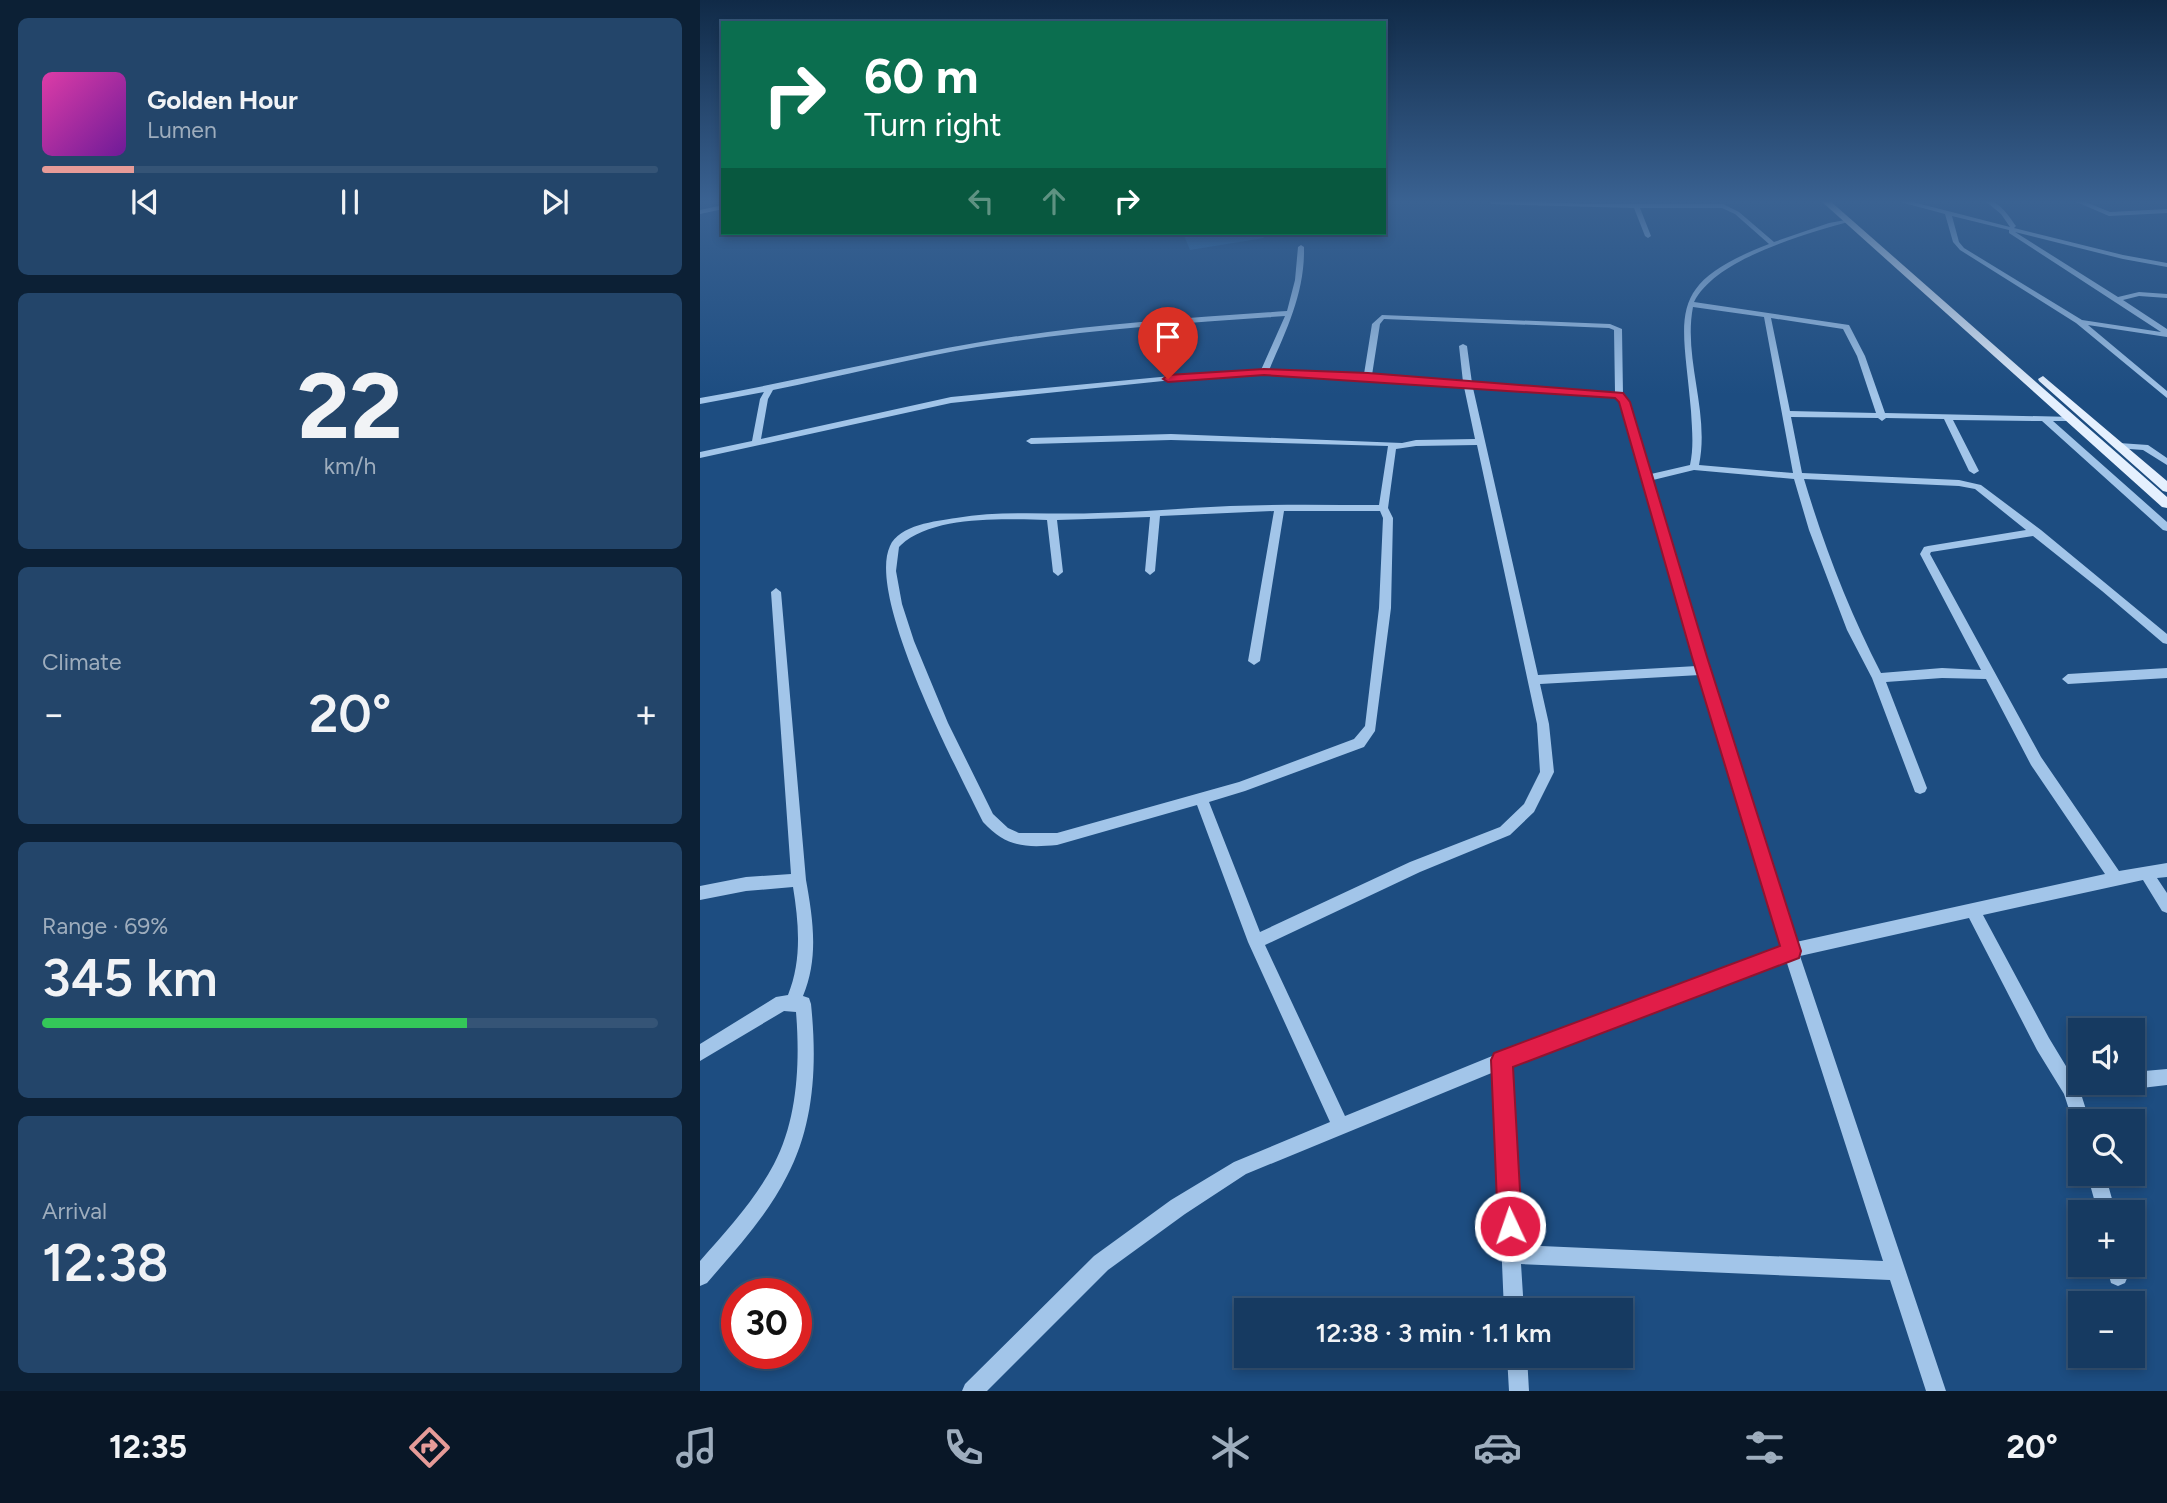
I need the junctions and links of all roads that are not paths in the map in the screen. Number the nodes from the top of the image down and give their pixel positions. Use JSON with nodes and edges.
{"nodes":[{"id":1,"x":1300,"y":265,"type":"edge"},
{"id":2,"x":1728,"y":265,"type":"edge"},
{"id":3,"x":1899,"y":265,"type":"edge"},
{"id":4,"x":1913,"y":265,"type":"edge"},
{"id":5,"x":1988,"y":265,"type":"edge"},
{"id":6,"x":2065,"y":265,"type":"edge"},
{"id":7,"x":2167,"y":296,"type":"edge"},
{"id":8,"x":2116,"y":300,"type":"junction"},
{"id":9,"x":1690,"y":304,"type":"junction"},
{"id":10,"x":1290,"y":313,"type":"junction"},
{"id":11,"x":1767,"y":315,"type":"junction"},
{"id":12,"x":2080,"y":322,"type":"junction"},
{"id":13,"x":2167,"y":334,"type":"edge"},
{"id":14,"x":1462,"y":346,"type":"dead end"},
{"id":15,"x":1264,"y":372,"type":"junction"},
{"id":16,"x":1368,"y":377,"type":"junction"},
{"id":17,"x":1468,"y":385,"type":"junction"},
{"id":18,"x":769,"y":390,"type":"junction"},
{"id":19,"x":1619,"y":395,"type":"junction"},
{"id":20,"x":2167,"y":395,"type":"edge"},
{"id":21,"x":700,"y":401,"type":"edge"},
{"id":22,"x":1786,"y":414,"type":"junction"},
{"id":23,"x":1882,"y":418,"type":"junction"},
{"id":24,"x":1948,"y":419,"type":"junction"},
{"id":25,"x":2045,"y":419,"type":"junction"},
{"id":26,"x":2071,"y":419,"type":"junction"},
{"id":27,"x":1031,"y":441,"type":"dead end"},
{"id":28,"x":756,"y":442,"type":"junction"},
{"id":29,"x":1480,"y":442,"type":"junction"},
{"id":30,"x":1398,"y":444,"type":"junction"},
{"id":31,"x":2119,"y":446,"type":"junction"},
{"id":32,"x":700,"y":455,"type":"edge"},
{"id":33,"x":2167,"y":462,"type":"edge"},
{"id":34,"x":1694,"y":467,"type":"junction"},
{"id":35,"x":1974,"y":471,"type":"dead end"},
{"id":36,"x":1798,"y":476,"type":"junction"},
{"id":37,"x":1647,"y":478,"type":"junction"},
{"id":38,"x":2167,"y":488,"type":"edge"},
{"id":39,"x":2167,"y":504,"type":"edge"},
{"id":40,"x":1280,"y":508,"type":"junction"},
{"id":41,"x":1383,"y":508,"type":"junction"},
{"id":42,"x":1155,"y":514,"type":"junction"},
{"id":43,"x":1052,"y":516,"type":"junction"},
{"id":44,"x":2167,"y":528,"type":"edge"},
{"id":45,"x":2037,"y":533,"type":"junction"},
{"id":46,"x":1150,"y":571,"type":"dead end"},
{"id":47,"x":1058,"y":572,"type":"dead end"},
{"id":48,"x":776,"y":593,"type":"dead end"},
{"id":49,"x":2167,"y":640,"type":"edge"},
{"id":50,"x":1254,"y":660,"type":"dead end"},
{"id":51,"x":1704,"y":670,"type":"junction"},
{"id":52,"x":2167,"y":673,"type":"edge"},
{"id":53,"x":1990,"y":675,"type":"junction"},
{"id":54,"x":1878,"y":678,"type":"junction"},
{"id":55,"x":2068,"y":679,"type":"dead end"},
{"id":56,"x":1534,"y":680,"type":"junction"},
{"id":57,"x":1920,"y":788,"type":"dead end"},
{"id":58,"x":1201,"y":798,"type":"junction"},
{"id":59,"x":2167,"y":870,"type":"edge"},
{"id":60,"x":2146,"y":873,"type":"junction"},
{"id":61,"x":2116,"y":878,"type":"junction"},
{"id":62,"x":799,"y":880,"type":"junction"},
{"id":63,"x":700,"y":893,"type":"edge"},
{"id":64,"x":2167,"y":906,"type":"edge"},
{"id":65,"x":1973,"y":910,"type":"junction"},
{"id":66,"x":1256,"y":942,"type":"junction"},
{"id":67,"x":1791,"y":951,"type":"junction"},
{"id":68,"x":793,"y":1002,"type":"junction"},
{"id":69,"x":700,"y":1053,"type":"edge"},
{"id":70,"x":1502,"y":1060,"type":"junction"},
{"id":71,"x":2167,"y":1077,"type":"edge"},
{"id":72,"x":2145,"y":1080,"type":"edge"},
{"id":73,"x":2068,"y":1085,"type":"edge"},
{"id":74,"x":1341,"y":1126,"type":"junction"},
{"id":75,"x":1511,"y":1254,"type":"junction"},
{"id":76,"x":1897,"y":1271,"type":"junction"},
{"id":77,"x":700,"y":1276,"type":"edge"},
{"id":78,"x":1513,"y":1298,"type":"edge"},
{"id":79,"x":1518,"y":1368,"type":"edge"},
{"id":80,"x":972,"y":1391,"type":"edge"},
{"id":81,"x":1519,"y":1391,"type":"edge"},
{"id":82,"x":1936,"y":1391,"type":"edge"}],
"edges":[{"from":1,"to":10,"type":"street"},
{"from":2,"to":9,"type":"street"},
{"from":3,"to":26,"type":"main road"},
{"from":4,"to":31,"type":"main road"},
{"from":5,"to":12,"type":"street"},
{"from":6,"to":8,"type":"street"},
{"from":7,"to":8,"type":"street"},
{"from":8,"to":13,"type":"street"},
{"from":9,"to":11,"type":"street"},
{"from":9,"to":34,"type":"street"},
{"from":10,"to":15,"type":"street"},
{"from":10,"to":18,"type":"street"},
{"from":11,"to":22,"type":"street"},
{"from":11,"to":23,"type":"street"},
{"from":12,"to":13,"type":"street"},
{"from":12,"to":20,"type":"street"},
{"from":14,"to":17,"type":"street"},
{"from":15,"to":16,"type":"street"},
{"from":15,"to":28,"type":"street"},
{"from":16,"to":17,"type":"street"},
{"from":16,"to":19,"type":"street"},
{"from":17,"to":19,"type":"street"},
{"from":17,"to":29,"type":"street"},
{"from":18,"to":21,"type":"street"},
{"from":18,"to":28,"type":"street"},
{"from":19,"to":37,"type":"street"},
{"from":22,"to":23,"type":"street"},
{"from":22,"to":36,"type":"street"},
{"from":23,"to":24,"type":"street"},
{"from":24,"to":25,"type":"street"},
{"from":24,"to":35,"type":"street"},
{"from":25,"to":26,"type":"street"},
{"from":25,"to":44,"type":"street"},
{"from":26,"to":39,"type":"main road"},
{"from":27,"to":30,"type":"street"},
{"from":28,"to":32,"type":"street"},
{"from":29,"to":30,"type":"street"},
{"from":29,"to":56,"type":"street"},
{"from":30,"to":41,"type":"street"},
{"from":31,"to":33,"type":"street"},
{"from":31,"to":38,"type":"main road"},
{"from":34,"to":36,"type":"street"},
{"from":34,"to":37,"type":"street"},
{"from":36,"to":45,"type":"street"},
{"from":36,"to":54,"type":"street"},
{"from":37,"to":51,"type":"street"},
{"from":40,"to":41,"type":"street"},
{"from":40,"to":42,"type":"street"},
{"from":40,"to":50,"type":"street"},
{"from":41,"to":58,"type":"street"},
{"from":42,"to":43,"type":"street"},
{"from":42,"to":46,"type":"street"},
{"from":43,"to":47,"type":"street"},
{"from":43,"to":58,"type":"street"},
{"from":45,"to":49,"type":"street"},
{"from":45,"to":53,"type":"street"},
{"from":48,"to":62,"type":"street"},
{"from":51,"to":56,"type":"street"},
{"from":51,"to":67,"type":"street"},
{"from":52,"to":55,"type":"street"},
{"from":53,"to":54,"type":"street"},
{"from":53,"to":61,"type":"street"},
{"from":54,"to":57,"type":"street"},
{"from":56,"to":66,"type":"street"},
{"from":58,"to":66,"type":"street"},
{"from":59,"to":60,"type":"street"},
{"from":60,"to":61,"type":"street"},
{"from":60,"to":64,"type":"street"},
{"from":61,"to":65,"type":"street"},
{"from":62,"to":63,"type":"street"},
{"from":62,"to":68,"type":"street"},
{"from":65,"to":67,"type":"street"},
{"from":65,"to":73,"type":"street"},
{"from":66,"to":74,"type":"street"},
{"from":67,"to":70,"type":"street"},
{"from":67,"to":76,"type":"street"},
{"from":68,"to":69,"type":"street"},
{"from":68,"to":77,"type":"street"},
{"from":70,"to":74,"type":"street"},
{"from":70,"to":75,"type":"street"},
{"from":71,"to":72,"type":"street"},
{"from":74,"to":80,"type":"street"},
{"from":75,"to":76,"type":"street"},
{"from":75,"to":78,"type":"street"},
{"from":76,"to":82,"type":"street"},
{"from":79,"to":81,"type":"street"}]}
